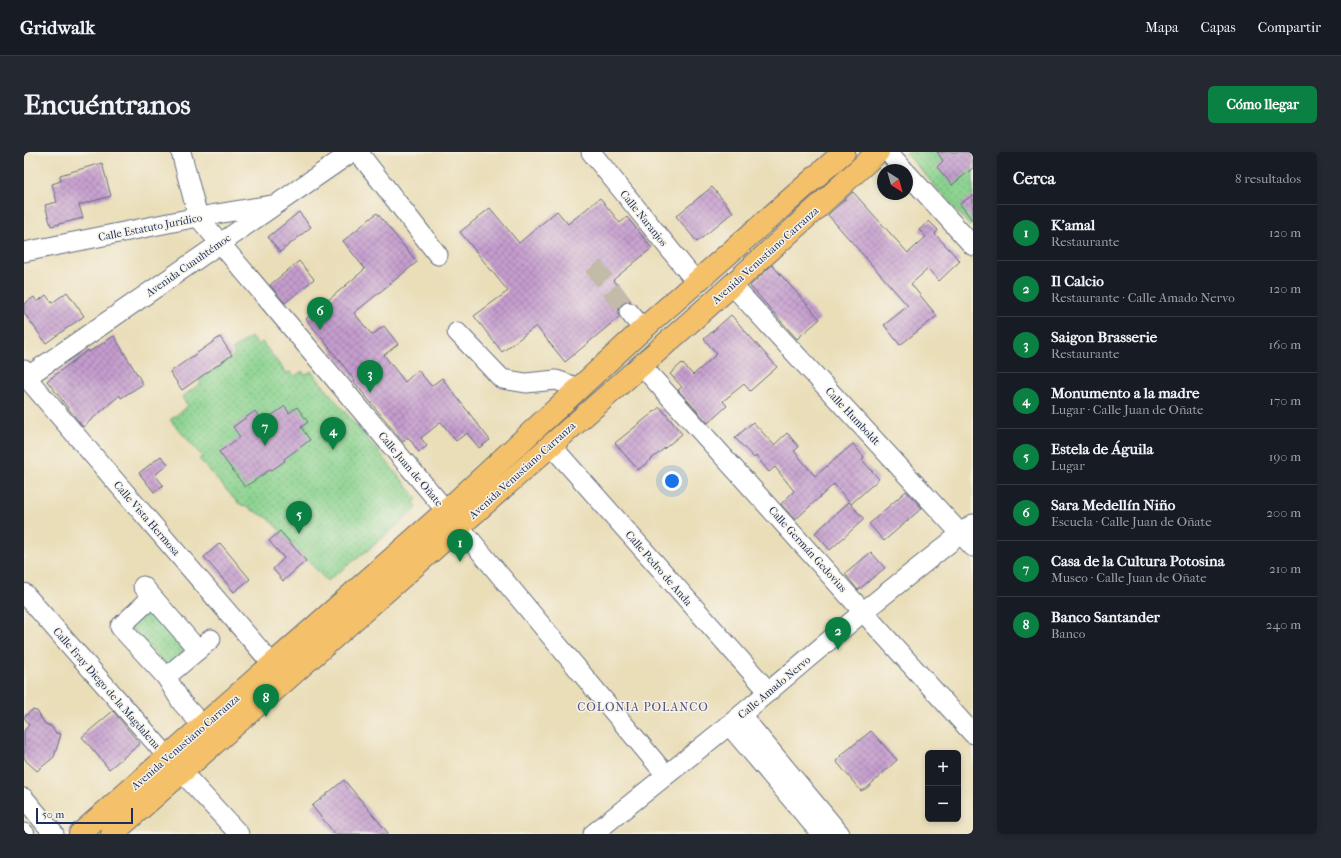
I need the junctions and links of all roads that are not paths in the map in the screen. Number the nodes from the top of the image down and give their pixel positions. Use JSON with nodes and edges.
{"nodes":[{"id":1,"x":181,"y":152,"type":"edge"},
{"id":2,"x":352,"y":152,"type":"edge"},
{"id":3,"x":358,"y":152,"type":"edge"},
{"id":4,"x":591,"y":152,"type":"edge"},
{"id":5,"x":844,"y":152,"type":"edge"},
{"id":6,"x":878,"y":152,"type":"edge"},
{"id":7,"x":888,"y":152,"type":"edge"},
{"id":8,"x":899,"y":164,"type":"edge"},
{"id":9,"x":913,"y":180,"type":"edge"},
{"id":10,"x":276,"y":204,"type":"junction"},
{"id":11,"x":198,"y":217,"type":"junction"},
{"id":12,"x":220,"y":243,"type":"junction"},
{"id":13,"x":973,"y":246,"type":"edge"},
{"id":14,"x":24,"y":252,"type":"edge"},
{"id":15,"x":438,"y":255,"type":"dead end"},
{"id":16,"x":697,"y":283,"type":"junction"},
{"id":17,"x":732,"y":285,"type":"junction"},
{"id":18,"x":629,"y":312,"type":"tunnel mouth"},
{"id":19,"x":643,"y":329,"type":"junction"},
{"id":20,"x":458,"y":332,"type":"dead end"},
{"id":21,"x":642,"y":365,"type":"junction"},
{"id":22,"x":25,"y":376,"type":"edge"},
{"id":23,"x":579,"y":388,"type":"junction"},
{"id":24,"x":550,"y":444,"type":"junction"},
{"id":25,"x":453,"y":518,"type":"junction"},
{"id":26,"x":969,"y":535,"type":"edge"},
{"id":27,"x":24,"y":593,"type":"edge"},
{"id":28,"x":864,"y":611,"type":"junction"},
{"id":29,"x":273,"y":665,"type":"junction"},
{"id":30,"x":166,"y":677,"type":"junction"},
{"id":31,"x":768,"y":692,"type":"junction"},
{"id":32,"x":735,"y":720,"type":"junction"},
{"id":33,"x":204,"y":726,"type":"junction"},
{"id":34,"x":973,"y":734,"type":"edge"},
{"id":35,"x":174,"y":764,"type":"junction"},
{"id":36,"x":666,"y":775,"type":"junction"},
{"id":37,"x":24,"y":798,"type":"edge"},
{"id":38,"x":54,"y":834,"type":"edge"},
{"id":39,"x":80,"y":834,"type":"edge"},
{"id":40,"x":112,"y":834,"type":"edge"},
{"id":41,"x":239,"y":834,"type":"edge"},
{"id":42,"x":593,"y":834,"type":"edge"},
{"id":43,"x":821,"y":834,"type":"edge"},
{"id":44,"x":840,"y":834,"type":"edge"}],
"edges":[{"from":1,"to":11,"type":"street","name":"Calle Juan de Oñate"},
{"from":2,"to":10,"type":"street","name":"Avenida Cuauhtémoc"},
{"from":3,"to":15,"type":"street"},
{"from":4,"to":16,"type":"street","name":"Calle Naranjos"},
{"from":5,"to":16,"type":"main road","name":"Avenida Venustiano Carranza"},
{"from":6,"to":17,"type":"main road","name":"Avenida Venustiano Carranza"},
{"from":7,"to":8,"type":"street"},
{"from":9,"to":13,"type":"street"},
{"from":10,"to":11,"type":"street","name":"Calle Estatuto Jurídico"},
{"from":10,"to":12,"type":"street","name":"Avenida Cuauhtémoc"},
{"from":11,"to":12,"type":"street","name":"Calle Juan de Oñate"},
{"from":11,"to":14,"type":"street","name":"Calle Estatuto Jurídico"},
{"from":12,"to":22,"type":"street","name":"Avenida Cuauhtémoc"},
{"from":12,"to":25,"type":"street","name":"Calle Juan de Oñate"},
{"from":16,"to":19,"type":"main road","name":"Avenida Venustiano Carranza"},
{"from":17,"to":21,"type":"main road","name":"Avenida Venustiano Carranza"},
{"from":17,"to":26,"type":"street","name":"Calle Humboldt"},
{"from":18,"to":19,"type":"street"},
{"from":19,"to":23,"type":"main road","name":"Avenida Venustiano Carranza"},
{"from":20,"to":23,"type":"street"},
{"from":21,"to":24,"type":"main road","name":"Avenida Venustiano Carranza"},
{"from":21,"to":28,"type":"street","name":"Calle Germán Gedovius"},
{"from":22,"to":29,"type":"street","name":"Calle Vista Hermosa"},
{"from":23,"to":25,"type":"main road","name":"Avenida Venustiano Carranza"},
{"from":24,"to":25,"type":"main road","name":"Avenida Venustiano Carranza"},
{"from":24,"to":31,"type":"street","name":"Calle Pedro de Anda"},
{"from":25,"to":29,"type":"main road","name":"Avenida Venustiano Carranza"},
{"from":25,"to":35,"type":"main road","name":"Avenida Venustiano Carranza"},
{"from":25,"to":36,"type":"street","name":"Calle Juan de Oñate"},
{"from":26,"to":28,"type":"street","name":"Calle Amado Nervo"},
{"from":27,"to":35,"type":"street","name":"Calle Fray Diego de la Magdalena"},
{"from":28,"to":31,"type":"street","name":"Calle Amado Nervo"},
{"from":28,"to":34,"type":"street","name":"Calle Germán Gedovius"},
{"from":29,"to":33,"type":"main road","name":"Avenida Venustiano Carranza"},
{"from":30,"to":30,"type":"street"},
{"from":30,"to":33,"type":"street"},
{"from":31,"to":32,"type":"street","name":"Calle Amado Nervo"},
{"from":32,"to":36,"type":"street","name":"Calle Amado Nervo"},
{"from":32,"to":43,"type":"street"},
{"from":32,"to":44,"type":"street"},
{"from":33,"to":35,"type":"main road","name":"Avenida Venustiano Carranza"},
{"from":35,"to":39,"type":"main road","name":"Avenida Venustiano Carranza"},
{"from":35,"to":40,"type":"main road","name":"Avenida Venustiano Carranza"},
{"from":35,"to":41,"type":"street","name":"Calle Fray Diego de la Magdalena"},
{"from":36,"to":42,"type":"street","name":"Calle Amado Nervo"},
{"from":37,"to":38,"type":"street"}]}
